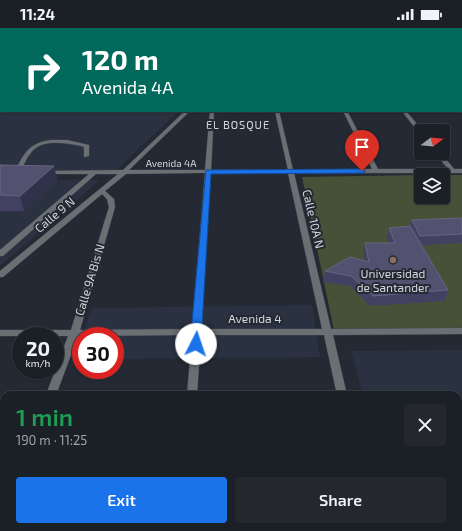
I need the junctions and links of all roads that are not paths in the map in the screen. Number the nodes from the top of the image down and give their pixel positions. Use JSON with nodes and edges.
{"nodes":[{"id":1,"x":187,"y":112,"type":"edge"},
{"id":2,"x":212,"y":112,"type":"edge"},
{"id":3,"x":277,"y":112,"type":"edge"},
{"id":4,"x":346,"y":112,"type":"edge"},
{"id":5,"x":405,"y":112,"type":"edge"},
{"id":6,"x":415,"y":124,"type":"edge"},
{"id":7,"x":86,"y":156,"type":"dead end"},
{"id":8,"x":443,"y":160,"type":"edge"},
{"id":9,"x":376,"y":171,"type":"junction"},
{"id":10,"x":452,"y":171,"type":"junction"},
{"id":11,"x":462,"y":171,"type":"edge"},
{"id":12,"x":40,"y":172,"type":"edge"},
{"id":13,"x":94,"y":172,"type":"junction"},
{"id":14,"x":124,"y":172,"type":"junction"},
{"id":15,"x":208,"y":172,"type":"junction"},
{"id":16,"x":291,"y":172,"type":"junction"},
{"id":17,"x":24,"y":173,"type":"edge"},
{"id":18,"x":102,"y":191,"type":"junction"},
{"id":19,"x":0,"y":254,"type":"edge"},
{"id":20,"x":0,"y":275,"type":"edge"},
{"id":21,"x":76,"y":327,"type":"edge"},
{"id":22,"x":196,"y":331,"type":"junction"},
{"id":23,"x":327,"y":331,"type":"junction"},
{"id":24,"x":462,"y":331,"type":"edge"},
{"id":25,"x":124,"y":332,"type":"edge"},
{"id":26,"x":0,"y":333,"type":"edge"},
{"id":27,"x":72,"y":333,"type":"edge"},
{"id":28,"x":72,"y":338,"type":"edge"},
{"id":29,"x":52,"y":391,"type":"edge"},
{"id":30,"x":192,"y":391,"type":"edge"},
{"id":31,"x":341,"y":391,"type":"edge"}],
"edges":[{"from":1,"to":14,"type":"street","name":"Calle 9 N"},
{"from":2,"to":15,"type":"street"},
{"from":3,"to":16,"type":"street","name":"Calle 10A N"},
{"from":4,"to":9,"type":"street"},
{"from":5,"to":6,"type":"street"},
{"from":7,"to":17,"type":"street"},
{"from":8,"to":10,"type":"street"},
{"from":9,"to":10,"type":"street","name":"Avenida 4A"},
{"from":9,"to":16,"type":"street","name":"Avenida 4A"},
{"from":10,"to":11,"type":"street","name":"Avenida 4A"},
{"from":12,"to":13,"type":"street","name":"Avenida 4A"},
{"from":13,"to":14,"type":"street","name":"Avenida 4A"},
{"from":13,"to":19,"type":"street","name":"Calle 9 N"},
{"from":14,"to":15,"type":"street","name":"Avenida 4A"},
{"from":14,"to":18,"type":"street","name":"Calle 9 N"},
{"from":15,"to":16,"type":"street","name":"Avenida 4A"},
{"from":15,"to":22,"type":"street"},
{"from":16,"to":23,"type":"street","name":"Calle 10A N"},
{"from":18,"to":20,"type":"street","name":"Calle 9 N"},
{"from":18,"to":21,"type":"street","name":"Calle 9A Bis N"},
{"from":22,"to":23,"type":"street","name":"Avenida 4"},
{"from":22,"to":25,"type":"street","name":"Avenida 4"},
{"from":22,"to":30,"type":"street"},
{"from":23,"to":24,"type":"street","name":"Avenida 4"},
{"from":23,"to":31,"type":"street","name":"Calle 10A N"},
{"from":26,"to":27,"type":"street","name":"Avenida 4"},
{"from":28,"to":29,"type":"street","name":"Calle 9A Bis N"}]}
